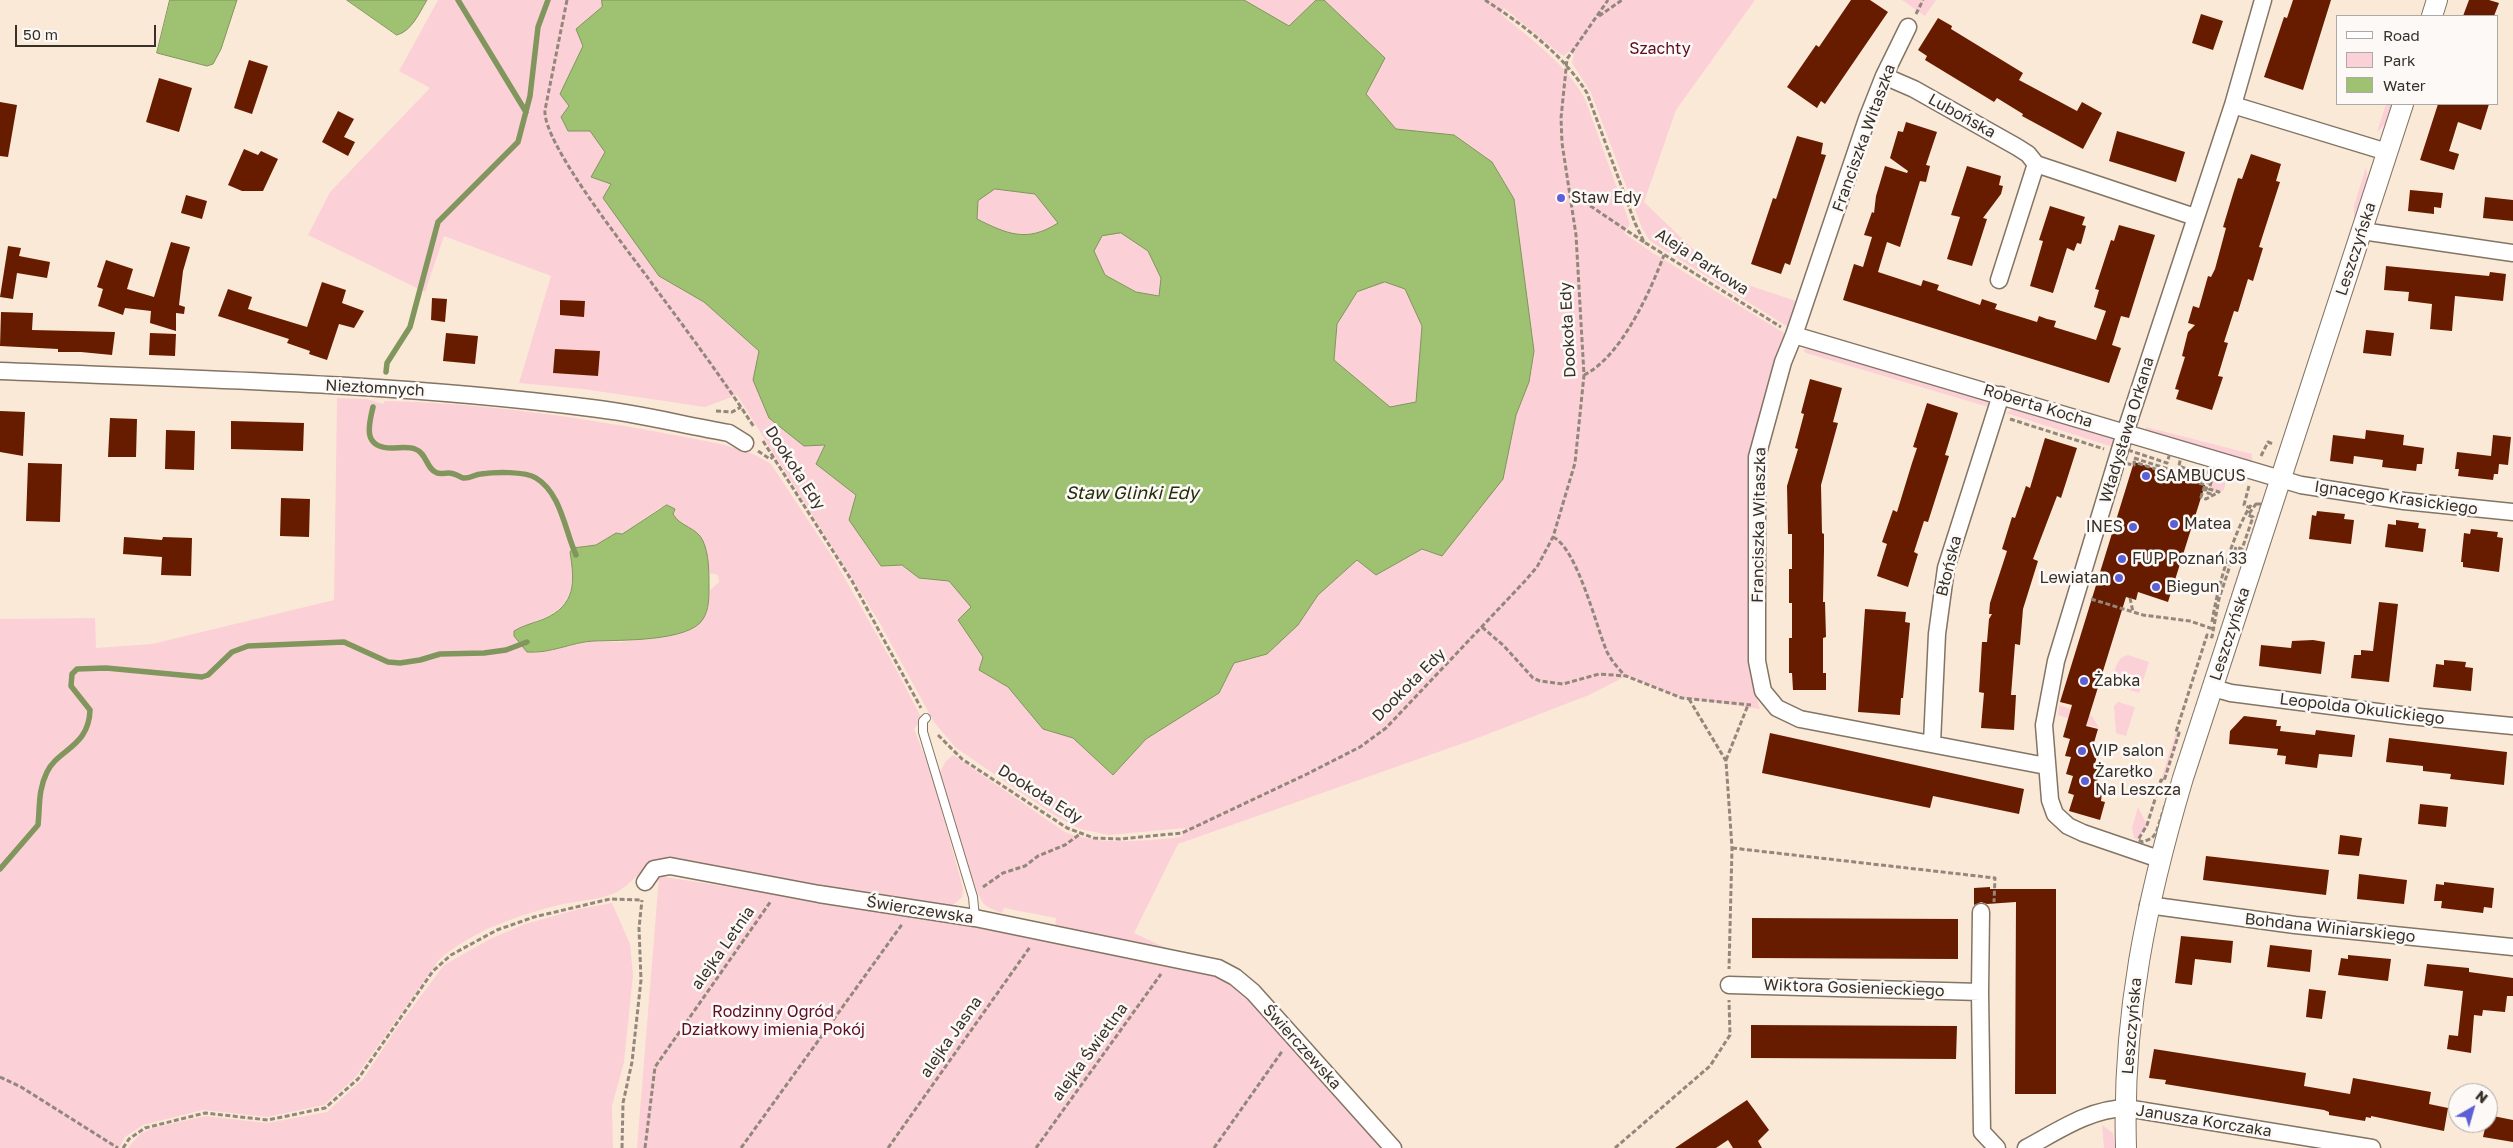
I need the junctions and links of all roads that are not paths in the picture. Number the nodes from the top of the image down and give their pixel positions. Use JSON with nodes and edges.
{"nodes":[{"id":1,"x":2264,"y":0,"type":"edge"},
{"id":2,"x":2437,"y":0,"type":"edge"},
{"id":3,"x":2432,"y":15,"type":"edge"},
{"id":4,"x":1908,"y":28,"type":"dead end"},
{"id":5,"x":1884,"y":76,"type":"junction"},
{"id":6,"x":2233,"y":105,"type":"junction"},
{"id":7,"x":2403,"y":105,"type":"edge"},
{"id":8,"x":2387,"y":152,"type":"junction"},
{"id":9,"x":2036,"y":164,"type":"junction"},
{"id":10,"x":2195,"y":217,"type":"junction"},
{"id":11,"x":2362,"y":232,"type":"junction"},
{"id":12,"x":2513,"y":253,"type":"edge"},
{"id":13,"x":1999,"y":280,"type":"dead end"},
{"id":14,"x":1794,"y":335,"type":"junction"},
{"id":15,"x":0,"y":371,"type":"edge"},
{"id":16,"x":2001,"y":395,"type":"junction"},
{"id":17,"x":2125,"y":433,"type":"junction"},
{"id":18,"x":752,"y":439,"type":"road end"},
{"id":19,"x":2281,"y":479,"type":"junction"},
{"id":20,"x":2513,"y":512,"type":"edge"},
{"id":21,"x":2213,"y":688,"type":"junction"},
{"id":22,"x":926,"y":718,"type":"road end"},
{"id":23,"x":2513,"y":726,"type":"edge"},
{"id":24,"x":1932,"y":743,"type":"junction"},
{"id":25,"x":2046,"y":766,"type":"junction"},
{"id":26,"x":2159,"y":859,"type":"junction"},
{"id":27,"x":645,"y":882,"type":"road end"},
{"id":28,"x":2148,"y":905,"type":"junction"},
{"id":29,"x":1981,"y":912,"type":"road end"},
{"id":30,"x":975,"y":918,"type":"junction"},
{"id":31,"x":2513,"y":947,"type":"edge"},
{"id":32,"x":1728,"y":985,"type":"road end"},
{"id":33,"x":1980,"y":992,"type":"junction"},
{"id":34,"x":2126,"y":1108,"type":"junction"},
{"id":35,"x":1393,"y":1148,"type":"edge"},
{"id":36,"x":1997,"y":1148,"type":"edge"},
{"id":37,"x":2026,"y":1148,"type":"edge"},
{"id":38,"x":2126,"y":1148,"type":"edge"},
{"id":39,"x":2372,"y":1148,"type":"edge"}],
"edges":[{"from":1,"to":6,"type":"street","name":"Władysława Orkana"},
{"from":2,"to":3,"type":"street"},
{"from":4,"to":5,"type":"street","name":"Franciszka Witaszka"},
{"from":5,"to":9,"type":"street","name":"Lubońska"},
{"from":5,"to":14,"type":"street","name":"Franciszka Witaszka"},
{"from":6,"to":8,"type":"street"},
{"from":6,"to":10,"type":"street","name":"Władysława Orkana"},
{"from":7,"to":8,"type":"street","name":"Leszczyńska"},
{"from":8,"to":11,"type":"street","name":"Leszczyńska"},
{"from":9,"to":10,"type":"street","name":"Lubońska"},
{"from":9,"to":13,"type":"street"},
{"from":10,"to":17,"type":"street","name":"Władysława Orkana"},
{"from":11,"to":12,"type":"street"},
{"from":11,"to":19,"type":"street","name":"Leszczyńska"},
{"from":14,"to":16,"type":"street","name":"Roberta Kocha"},
{"from":14,"to":24,"type":"street","name":"Franciszka Witaszka"},
{"from":15,"to":18,"type":"street","name":"Niezłomnych"},
{"from":16,"to":17,"type":"street","name":"Roberta Kocha"},
{"from":16,"to":24,"type":"street","name":"Błońska"},
{"from":17,"to":19,"type":"street","name":"Roberta Kocha"},
{"from":17,"to":25,"type":"street","name":"Władysława Orkana"},
{"from":19,"to":20,"type":"street","name":"Ignacego Krasickiego"},
{"from":19,"to":21,"type":"street","name":"Leszczyńska"},
{"from":21,"to":23,"type":"street","name":"Leopolda Okulickiego"},
{"from":21,"to":26,"type":"street","name":"Leszczyńska"},
{"from":22,"to":30,"type":"lane"},
{"from":24,"to":25,"type":"street","name":"Franciszka Witaszka"},
{"from":25,"to":26,"type":"street","name":"Władysława Orkana"},
{"from":26,"to":28,"type":"street","name":"Leszczyńska"},
{"from":27,"to":30,"type":"street","name":"Świerczewska"},
{"from":28,"to":31,"type":"street","name":"Bohdana Winiarskiego"},
{"from":28,"to":34,"type":"street","name":"Leszczyńska"},
{"from":29,"to":33,"type":"street"},
{"from":30,"to":35,"type":"street","name":"Świerczewska"},
{"from":32,"to":33,"type":"street","name":"Wiktora Gosienieckiego"},
{"from":33,"to":36,"type":"street"},
{"from":34,"to":37,"type":"street"},
{"from":34,"to":38,"type":"street","name":"Leszczyńska"},
{"from":34,"to":39,"type":"street","name":"Janusza Korczaka"}]}
